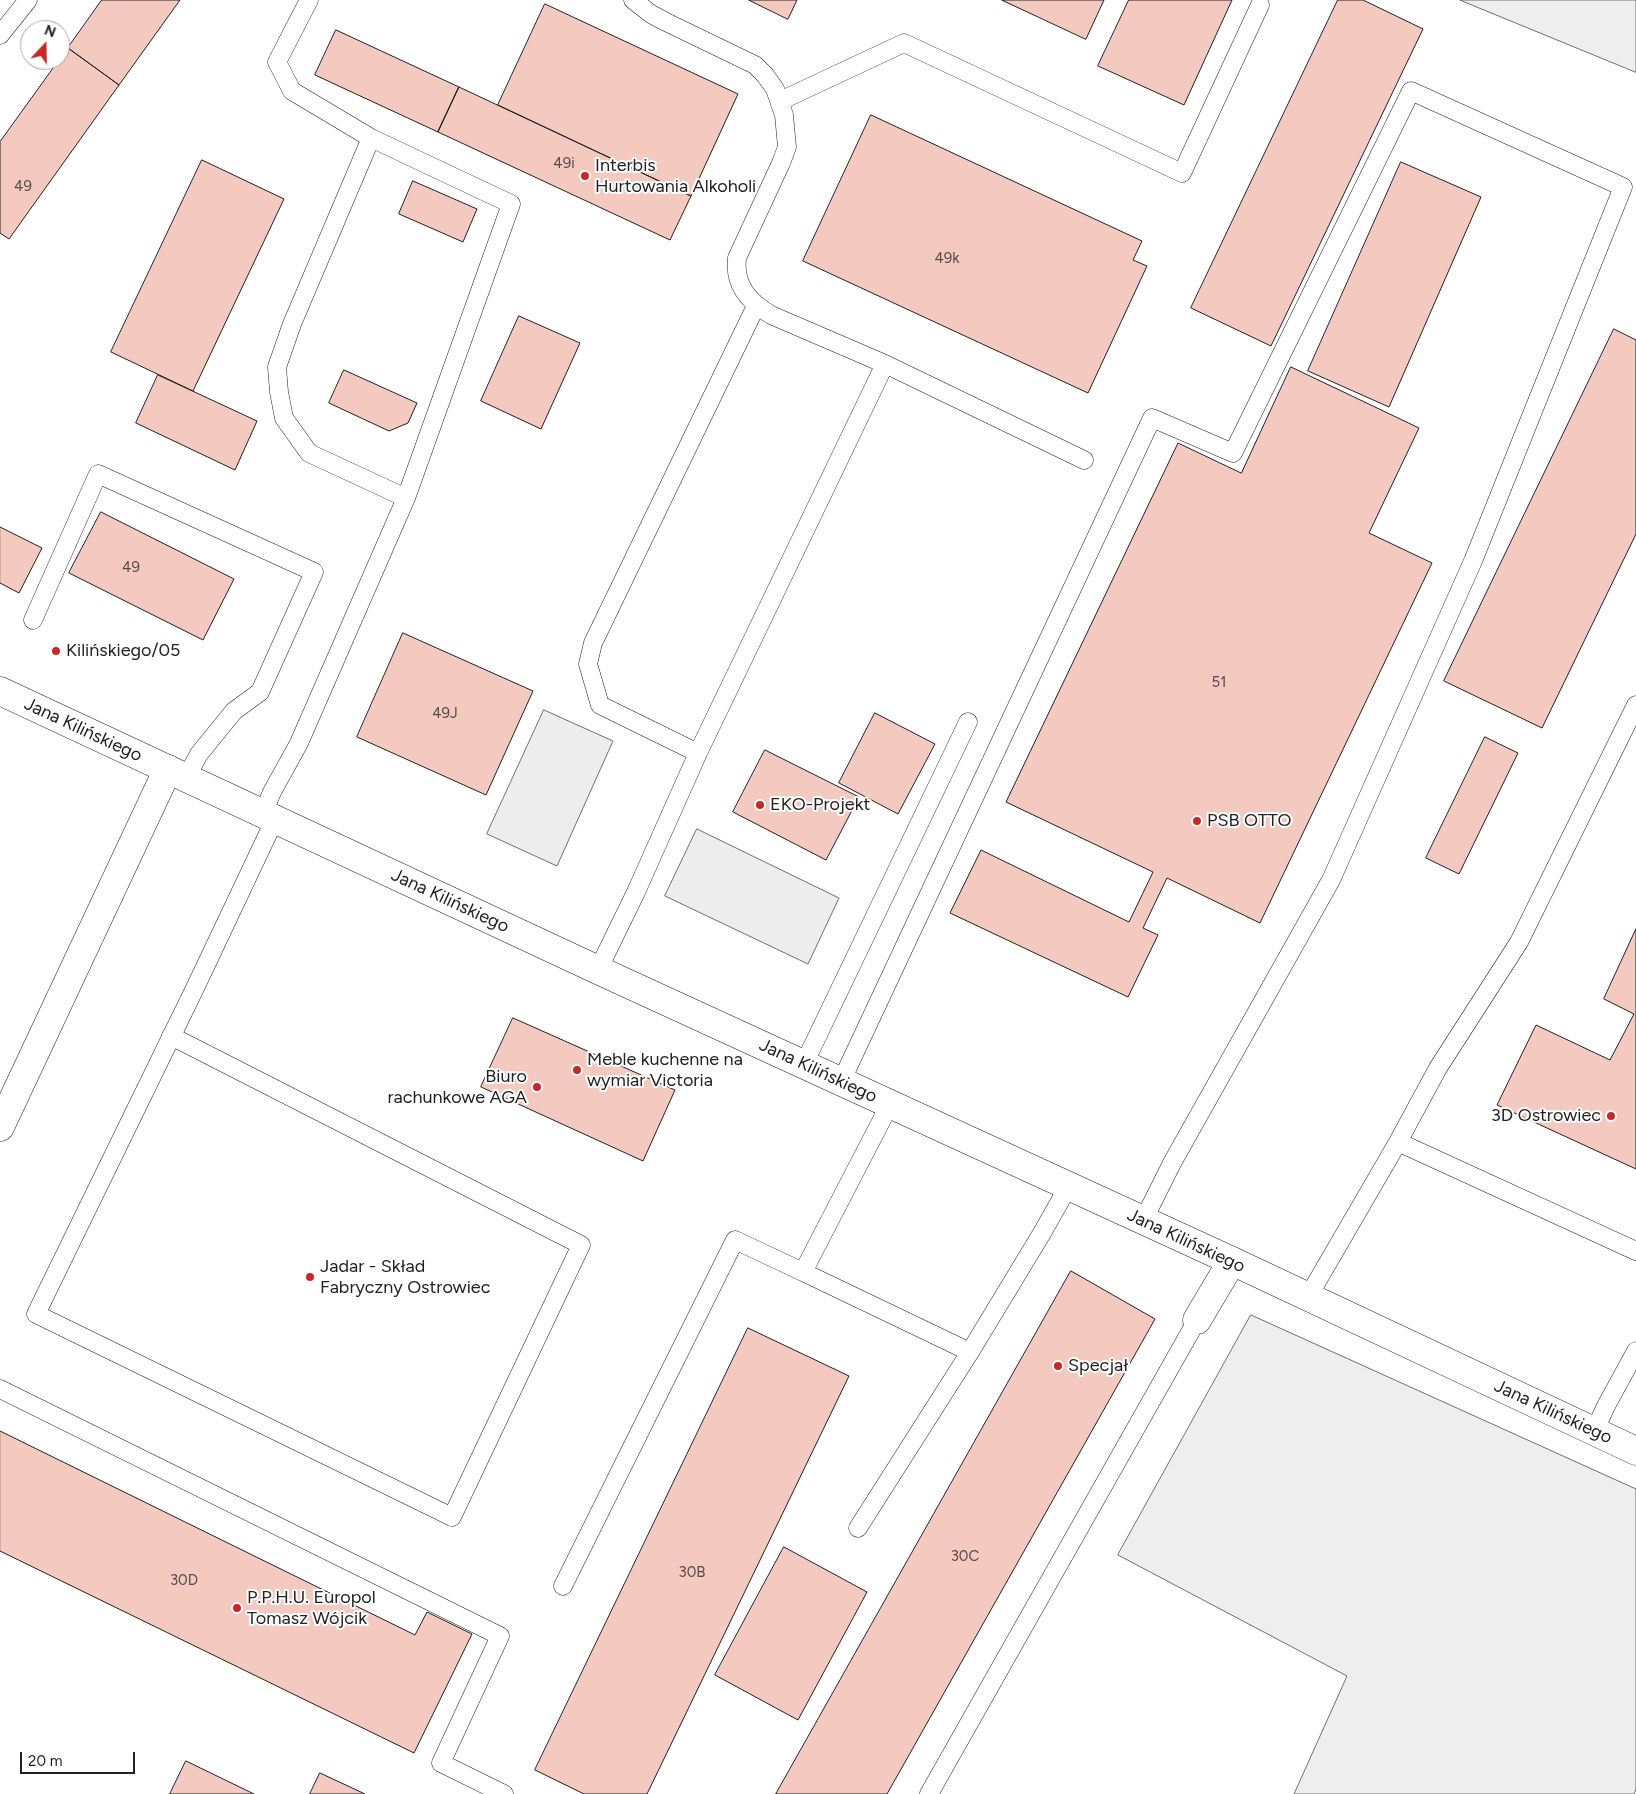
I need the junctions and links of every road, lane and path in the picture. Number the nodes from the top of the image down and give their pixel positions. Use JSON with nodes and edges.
{"nodes":[{"id":1,"x":28,"y":0,"type":"edge"},
{"id":2,"x":309,"y":0,"type":"edge"},
{"id":3,"x":633,"y":0,"type":"edge"},
{"id":4,"x":1260,"y":5,"type":"dead end"},
{"id":5,"x":0,"y":35,"type":"edge"},
{"id":6,"x":780,"y":101,"type":"junction"},
{"id":7,"x":371,"y":138,"type":"junction"},
{"id":8,"x":756,"y":306,"type":"junction"},
{"id":9,"x":885,"y":364,"type":"junction"},
{"id":10,"x":1084,"y":460,"type":"dead end"},
{"id":11,"x":406,"y":498,"type":"junction"},
{"id":12,"x":34,"y":620,"type":"dead end"},
{"id":13,"x":0,"y":691,"type":"edge"},
{"id":14,"x":1636,"y":705,"type":"edge"},
{"id":15,"x":968,"y":722,"type":"dead end"},
{"id":16,"x":698,"y":753,"type":"junction"},
{"id":17,"x":177,"y":774,"type":"junction"},
{"id":18,"x":269,"y":816,"type":"junction"},
{"id":19,"x":598,"y":970,"type":"junction"},
{"id":20,"x":171,"y":1036,"type":"junction"},
{"id":21,"x":804,"y":1064,"type":"junction"},
{"id":22,"x":841,"y":1082,"type":"junction"},
{"id":23,"x":890,"y":1104,"type":"junction"},
{"id":24,"x":0,"y":1127,"type":"edge"},
{"id":25,"x":1398,"y":1142,"type":"junction"},
{"id":26,"x":1068,"y":1187,"type":"junction"},
{"id":27,"x":1143,"y":1221,"type":"junction"},
{"id":28,"x":1636,"y":1251,"type":"edge"},
{"id":29,"x":1232,"y":1261,"type":"junction"},
{"id":30,"x":803,"y":1272,"type":"junction"},
{"id":31,"x":1308,"y":1297,"type":"junction"},
{"id":32,"x":1197,"y":1320,"type":"joint"},
{"id":33,"x":1636,"y":1351,"type":"edge"},
{"id":34,"x":970,"y":1352,"type":"junction"},
{"id":35,"x":0,"y":1389,"type":"edge"},
{"id":36,"x":1594,"y":1432,"type":"junction"},
{"id":37,"x":1636,"y":1450,"type":"edge"},
{"id":38,"x":858,"y":1528,"type":"dead end"},
{"id":39,"x":563,"y":1586,"type":"dead end"},
{"id":40,"x":504,"y":1794,"type":"edge"},
{"id":41,"x":929,"y":1794,"type":"edge"}],
"edges":[{"from":1,"to":5,"type":"lane"},
{"from":2,"to":7,"type":"lane"},
{"from":3,"to":6,"type":"lane"},
{"from":4,"to":6,"type":"lane"},
{"from":6,"to":8,"type":"lane"},
{"from":7,"to":11,"type":"lane"},
{"from":7,"to":11,"type":"lane"},
{"from":8,"to":9,"type":"lane"},
{"from":8,"to":16,"type":"lane"},
{"from":9,"to":10,"type":"lane"},
{"from":9,"to":16,"type":"lane"},
{"from":11,"to":18,"type":"lane"},
{"from":12,"to":17,"type":"lane"},
{"from":13,"to":17,"type":"street","name":"Jana Kilińskiego"},
{"from":14,"to":25,"type":"lane"},
{"from":15,"to":21,"type":"lane"},
{"from":16,"to":19,"type":"lane"},
{"from":17,"to":18,"type":"street","name":"Jana Kilińskiego"},
{"from":17,"to":24,"type":"street"},
{"from":18,"to":19,"type":"street","name":"Jana Kilińskiego"},
{"from":18,"to":20,"type":"lane"},
{"from":19,"to":21,"type":"street","name":"Jana Kilińskiego"},
{"from":20,"to":20,"type":"lane"},
{"from":21,"to":22,"type":"street","name":"Jana Kilińskiego"},
{"from":22,"to":23,"type":"street","name":"Jana Kilińskiego"},
{"from":22,"to":27,"type":"lane"},
{"from":23,"to":26,"type":"street","name":"Jana Kilińskiego"},
{"from":23,"to":30,"type":"lane"},
{"from":25,"to":28,"type":"lane"},
{"from":25,"to":31,"type":"lane"},
{"from":26,"to":27,"type":"street","name":"Jana Kilińskiego"},
{"from":26,"to":34,"type":"lane"},
{"from":27,"to":29,"type":"street","name":"Jana Kilińskiego"},
{"from":29,"to":31,"type":"street","name":"Jana Kilińskiego"},
{"from":29,"to":32,"type":"street"},
{"from":30,"to":34,"type":"lane"},
{"from":30,"to":39,"type":"lane"},
{"from":31,"to":36,"type":"street","name":"Jana Kilińskiego"},
{"from":32,"to":41,"type":"lane"},
{"from":33,"to":36,"type":"lane"},
{"from":34,"to":38,"type":"lane"},
{"from":35,"to":40,"type":"lane"},
{"from":36,"to":37,"type":"street","name":"Jana Kilińskiego"}]}
